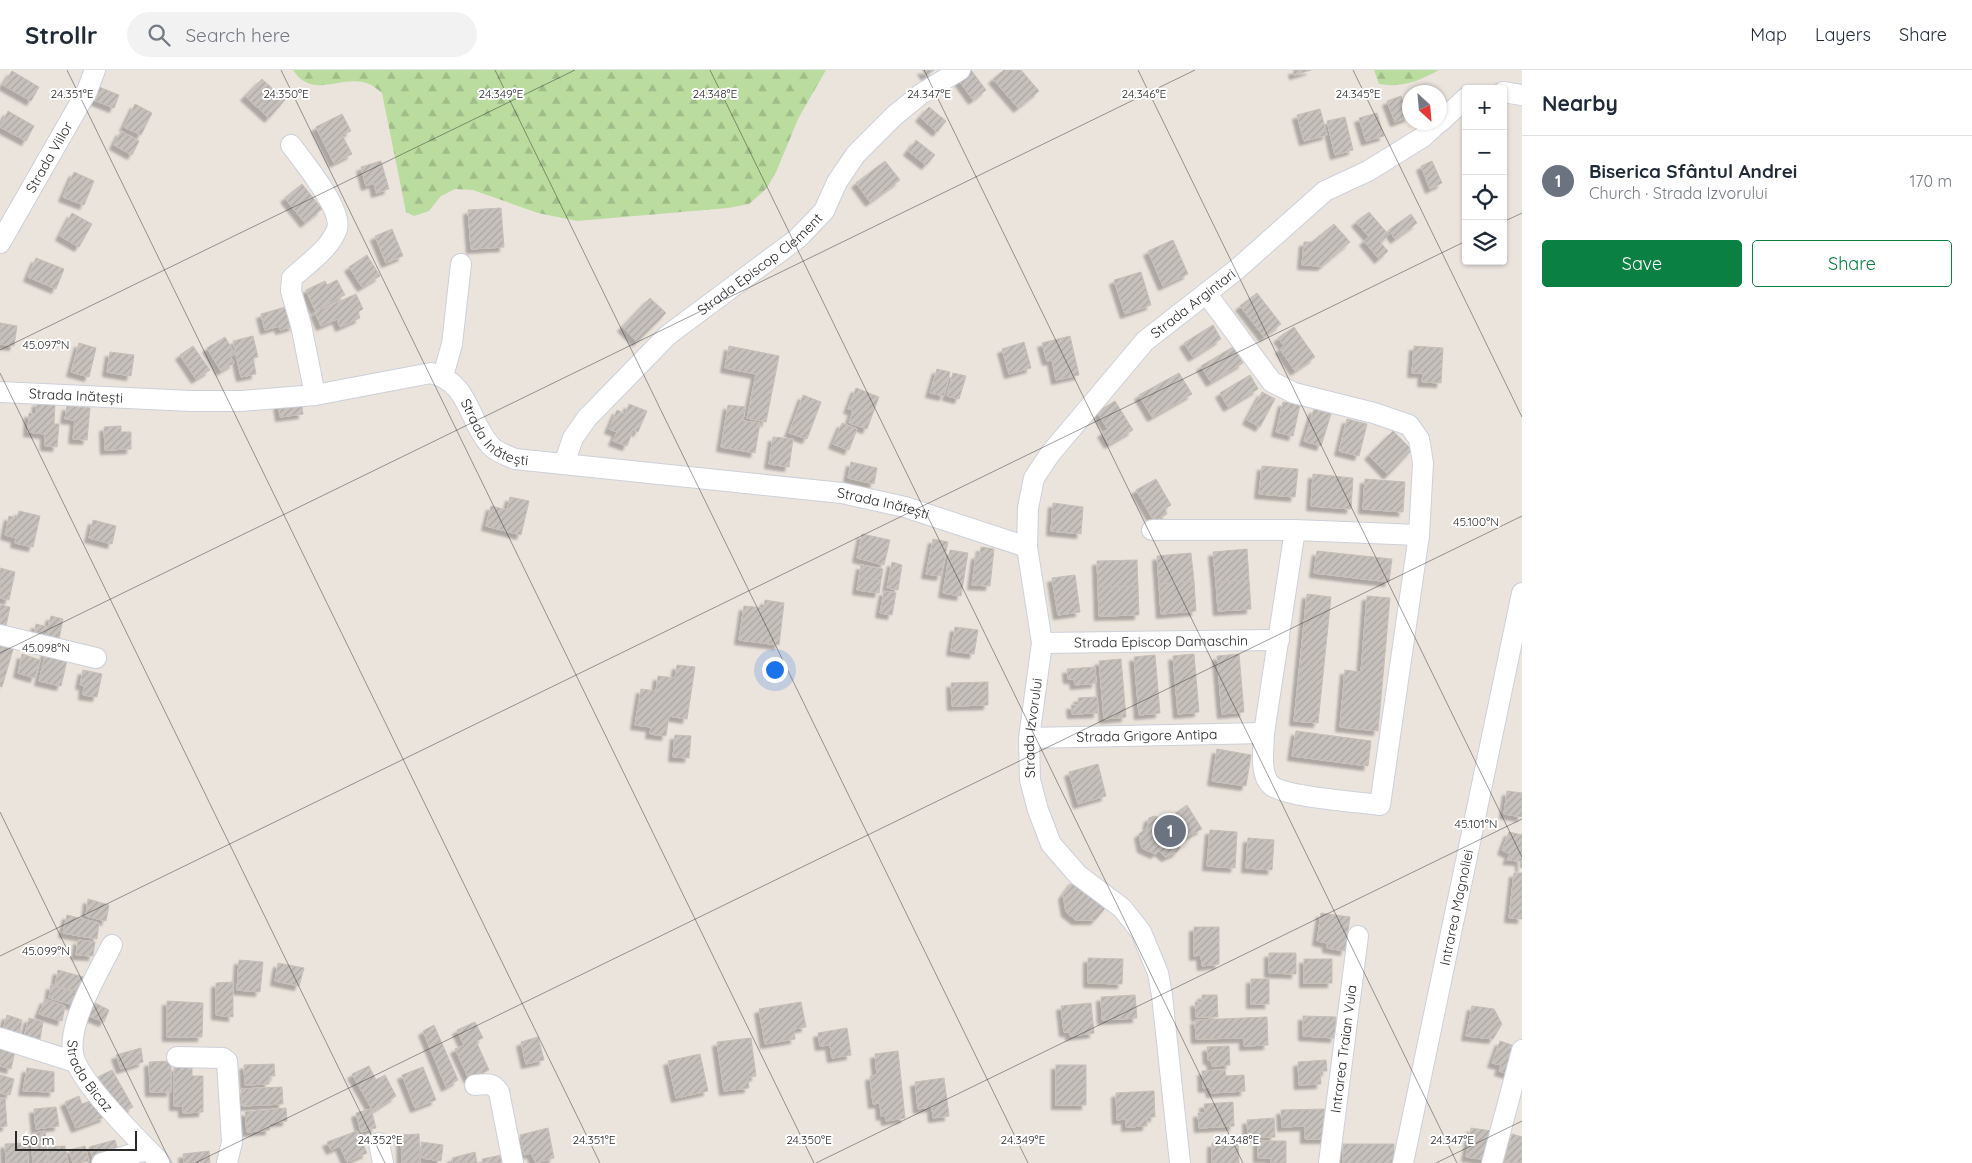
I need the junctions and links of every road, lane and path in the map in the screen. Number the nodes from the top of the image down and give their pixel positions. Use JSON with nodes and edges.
{"nodes":[{"id":1,"x":95,"y":70,"type":"edge"},
{"id":2,"x":960,"y":70,"type":"edge"},
{"id":3,"x":1507,"y":93,"type":"edge"},
{"id":4,"x":1522,"y":96,"type":"edge"},
{"id":5,"x":1462,"y":102,"type":"edge"},
{"id":6,"x":1447,"y":115,"type":"edge"},
{"id":7,"x":1430,"y":130,"type":"edge"},
{"id":8,"x":292,"y":145,"type":"dead end"},
{"id":9,"x":0,"y":243,"type":"edge"},
{"id":10,"x":461,"y":264,"type":"dead end"},
{"id":11,"x":1206,"y":293,"type":"junction"},
{"id":12,"x":443,"y":376,"type":"junction"},
{"id":13,"x":0,"y":392,"type":"edge"},
{"id":14,"x":315,"y":395,"type":"junction"},
{"id":15,"x":564,"y":464,"type":"junction"},
{"id":16,"x":1152,"y":530,"type":"dead end"},
{"id":17,"x":1295,"y":530,"type":"junction"},
{"id":18,"x":1419,"y":535,"type":"junction"},
{"id":19,"x":1027,"y":546,"type":"junction"},
{"id":20,"x":1522,"y":593,"type":"edge"},
{"id":21,"x":0,"y":635,"type":"edge"},
{"id":22,"x":1279,"y":640,"type":"junction"},
{"id":23,"x":1042,"y":644,"type":"junction"},
{"id":24,"x":96,"y":658,"type":"dead end"},
{"id":25,"x":1264,"y":733,"type":"junction"},
{"id":26,"x":1029,"y":738,"type":"junction"},
{"id":27,"x":1358,"y":936,"type":"dead end"},
{"id":28,"x":112,"y":945,"type":"dead end"},
{"id":29,"x":0,"y":1038,"type":"edge"},
{"id":30,"x":1522,"y":1050,"type":"edge"},
{"id":31,"x":177,"y":1057,"type":"dead end"},
{"id":32,"x":75,"y":1062,"type":"junction"},
{"id":33,"x":475,"y":1085,"type":"dead end"},
{"id":34,"x":379,"y":1143,"type":"dead end"},
{"id":35,"x":146,"y":1150,"type":"junction"},
{"id":36,"x":102,"y":1163,"type":"edge"},
{"id":37,"x":161,"y":1163,"type":"edge"},
{"id":38,"x":227,"y":1163,"type":"edge"},
{"id":39,"x":383,"y":1163,"type":"edge"},
{"id":40,"x":513,"y":1163,"type":"edge"},
{"id":41,"x":1180,"y":1163,"type":"edge"},
{"id":42,"x":1329,"y":1163,"type":"edge"},
{"id":43,"x":1403,"y":1163,"type":"edge"},
{"id":44,"x":1492,"y":1163,"type":"edge"}],
"edges":[{"from":1,"to":9,"type":"street","name":"Strada Viilor"},
{"from":2,"to":15,"type":"street","name":"Strada Episcop Clement"},
{"from":3,"to":4,"type":"street"},
{"from":5,"to":6,"type":"street","name":"Strada Argintari"},
{"from":7,"to":11,"type":"street","name":"Strada Argintari"},
{"from":8,"to":14,"type":"street"},
{"from":10,"to":12,"type":"street"},
{"from":11,"to":18,"type":"street"},
{"from":11,"to":19,"type":"street","name":"Strada Argintari"},
{"from":12,"to":14,"type":"street","name":"Strada Inătești"},
{"from":12,"to":15,"type":"street","name":"Strada Inătești"},
{"from":13,"to":14,"type":"street","name":"Strada Inătești"},
{"from":15,"to":19,"type":"street","name":"Strada Inătești"},
{"from":16,"to":17,"type":"street"},
{"from":17,"to":18,"type":"street"},
{"from":17,"to":22,"type":"street"},
{"from":18,"to":25,"type":"street"},
{"from":19,"to":23,"type":"street","name":"Strada Izvorului"},
{"from":20,"to":43,"type":"street","name":"Intrarea Magnoliei"},
{"from":21,"to":24,"type":"street"},
{"from":22,"to":23,"type":"street","name":"Strada Episcop Damaschin"},
{"from":22,"to":25,"type":"street"},
{"from":23,"to":26,"type":"street","name":"Strada Izvorului"},
{"from":25,"to":26,"type":"street","name":"Strada Grigore Antipa"},
{"from":26,"to":41,"type":"street","name":"Strada Izvorului"},
{"from":27,"to":42,"type":"street","name":"Intrarea Traian Vuia"},
{"from":28,"to":32,"type":"street","name":"Strada Bicaz"},
{"from":29,"to":32,"type":"street"},
{"from":30,"to":44,"type":"street"},
{"from":31,"to":38,"type":"street"},
{"from":32,"to":35,"type":"street","name":"Strada Bicaz"},
{"from":33,"to":40,"type":"street"},
{"from":34,"to":39,"type":"street"},
{"from":35,"to":36,"type":"street"},
{"from":35,"to":37,"type":"street","name":"Strada Bicaz"}]}
